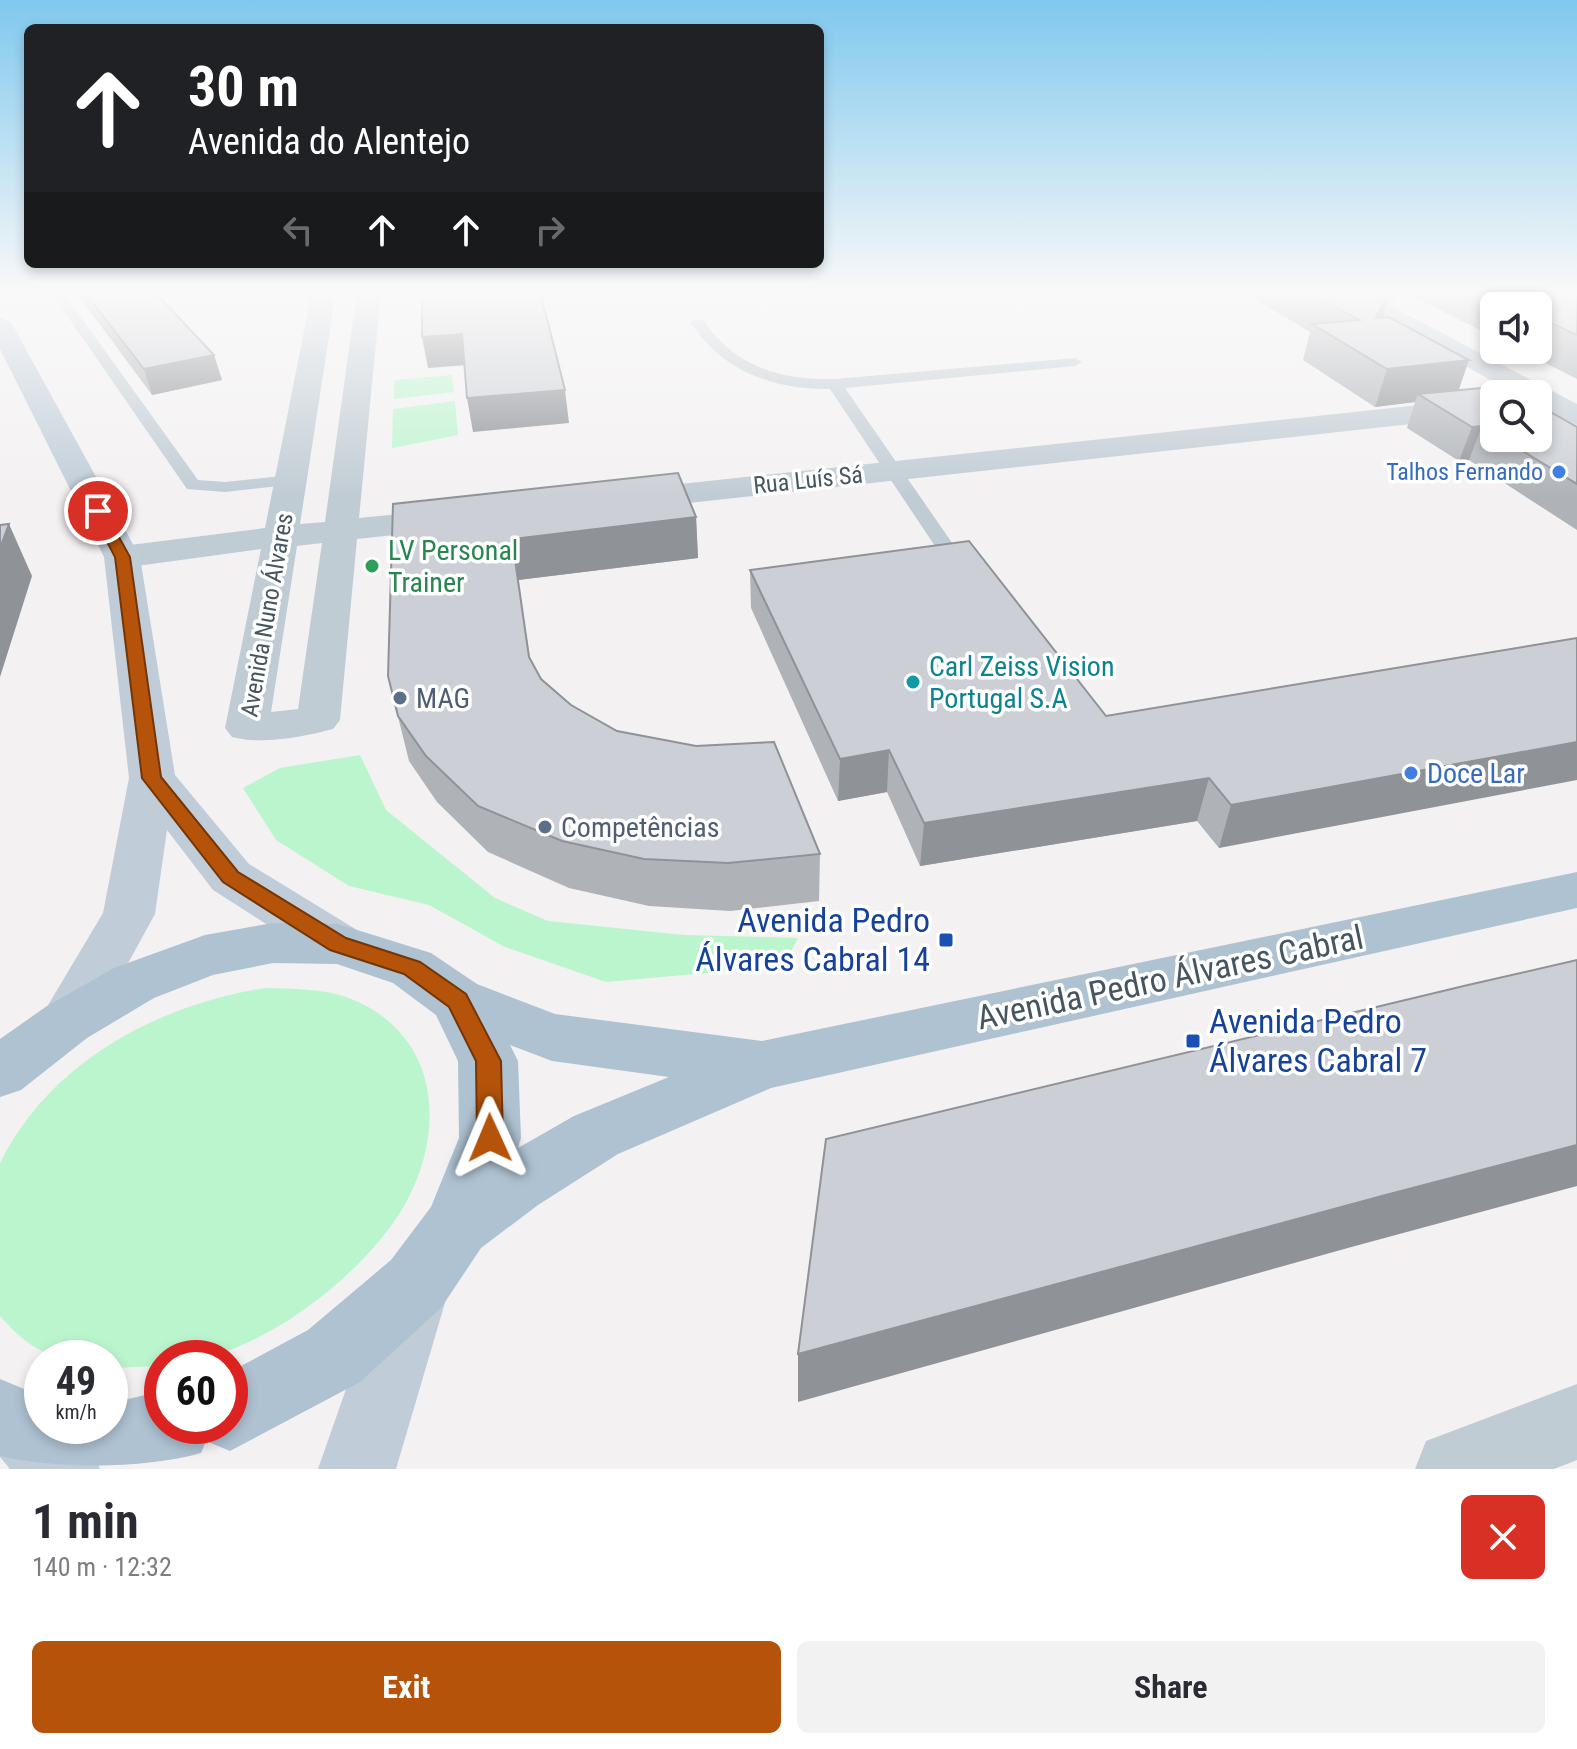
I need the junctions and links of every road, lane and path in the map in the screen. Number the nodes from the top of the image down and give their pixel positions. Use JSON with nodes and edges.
{"nodes":[{"id":1,"x":19,"y":360,"type":"edge"},
{"id":2,"x":104,"y":360,"type":"edge"},
{"id":3,"x":312,"y":360,"type":"edge"},
{"id":4,"x":361,"y":360,"type":"edge"},
{"id":5,"x":733,"y":360,"type":"edge"},
{"id":6,"x":1477,"y":360,"type":"edge"},
{"id":7,"x":1075,"y":362,"type":"dead end"},
{"id":8,"x":835,"y":384,"type":"junction"},
{"id":9,"x":1561,"y":407,"type":"edge"},
{"id":10,"x":1480,"y":408,"type":"edge"},
{"id":11,"x":894,"y":471,"type":"junction"},
{"id":12,"x":291,"y":480,"type":"junction"},
{"id":13,"x":599,"y":503,"type":"edge"},
{"id":14,"x":474,"y":516,"type":"edge"},
{"id":15,"x":341,"y":530,"type":"junction"},
{"id":16,"x":281,"y":537,"type":"junction"},
{"id":17,"x":122,"y":557,"type":"junction"},
{"id":18,"x":958,"y":566,"type":"edge"},
{"id":19,"x":152,"y":778,"type":"junction"},
{"id":20,"x":1577,"y":890,"type":"edge"},
{"id":21,"x":338,"y":944,"type":"junction"},
{"id":22,"x":457,"y":1000,"type":"junction"},
{"id":23,"x":67,"y":1022,"type":"junction"},
{"id":24,"x":762,"y":1065,"type":"junction"},
{"id":25,"x":7,"y":1071,"type":"edge"},
{"id":26,"x":457,"y":1226,"type":"junction"},
{"id":27,"x":416,"y":1284,"type":"junction"},
{"id":28,"x":248,"y":1403,"type":"edge"},
{"id":29,"x":1577,"y":1422,"type":"edge"},
{"id":30,"x":357,"y":1469,"type":"edge"},
{"id":31,"x":1454,"y":1469,"type":"edge"}],
"edges":[{"from":1,"to":17,"type":"main road"},
{"from":2,"to":12,"type":"lane"},
{"from":3,"to":12,"type":"street","name":"Avenida Nuno Álvares"},
{"from":4,"to":15,"type":"street","name":"Avenida Nuno Álvares"},
{"from":5,"to":8,"type":"lane"},
{"from":6,"to":9,"type":"street"},
{"from":7,"to":8,"type":"lane"},
{"from":8,"to":11,"type":"lane"},
{"from":10,"to":11,"type":"street","name":"Rua Luís Sá"},
{"from":11,"to":13,"type":"street","name":"Rua Luís Sá"},
{"from":11,"to":18,"type":"lane"},
{"from":12,"to":16,"type":"street","name":"Avenida Nuno Álvares"},
{"from":14,"to":15,"type":"street"},
{"from":15,"to":16,"type":"street"},
{"from":15,"to":16,"type":"street","name":"Avenida Nuno Álvares"},
{"from":16,"to":17,"type":"street"},
{"from":17,"to":19,"type":"main road"},
{"from":19,"to":21,"type":"main road"},
{"from":19,"to":23,"type":"main road"},
{"from":20,"to":24,"type":"main road","name":"Avenida Pedro Álvares Cabral"},
{"from":21,"to":22,"type":"main road","name":"Avenida Pedro Álvares Cabral"},
{"from":21,"to":23,"type":"main road","name":"Avenida Pedro Álvares Cabral"},
{"from":22,"to":24,"type":"main road","name":"Avenida Pedro Álvares Cabral"},
{"from":22,"to":26,"type":"main road","name":"Avenida Pedro Álvares Cabral"},
{"from":23,"to":25,"type":"main road","name":"Avenida Pedro Álvares Cabral"},
{"from":24,"to":26,"type":"main road","name":"Avenida Pedro Álvares Cabral"},
{"from":26,"to":27,"type":"main road","name":"Avenida Pedro Álvares Cabral"},
{"from":27,"to":28,"type":"main road","name":"Avenida Pedro Álvares Cabral"},
{"from":27,"to":30,"type":"main road"},
{"from":29,"to":31,"type":"street"}]}
